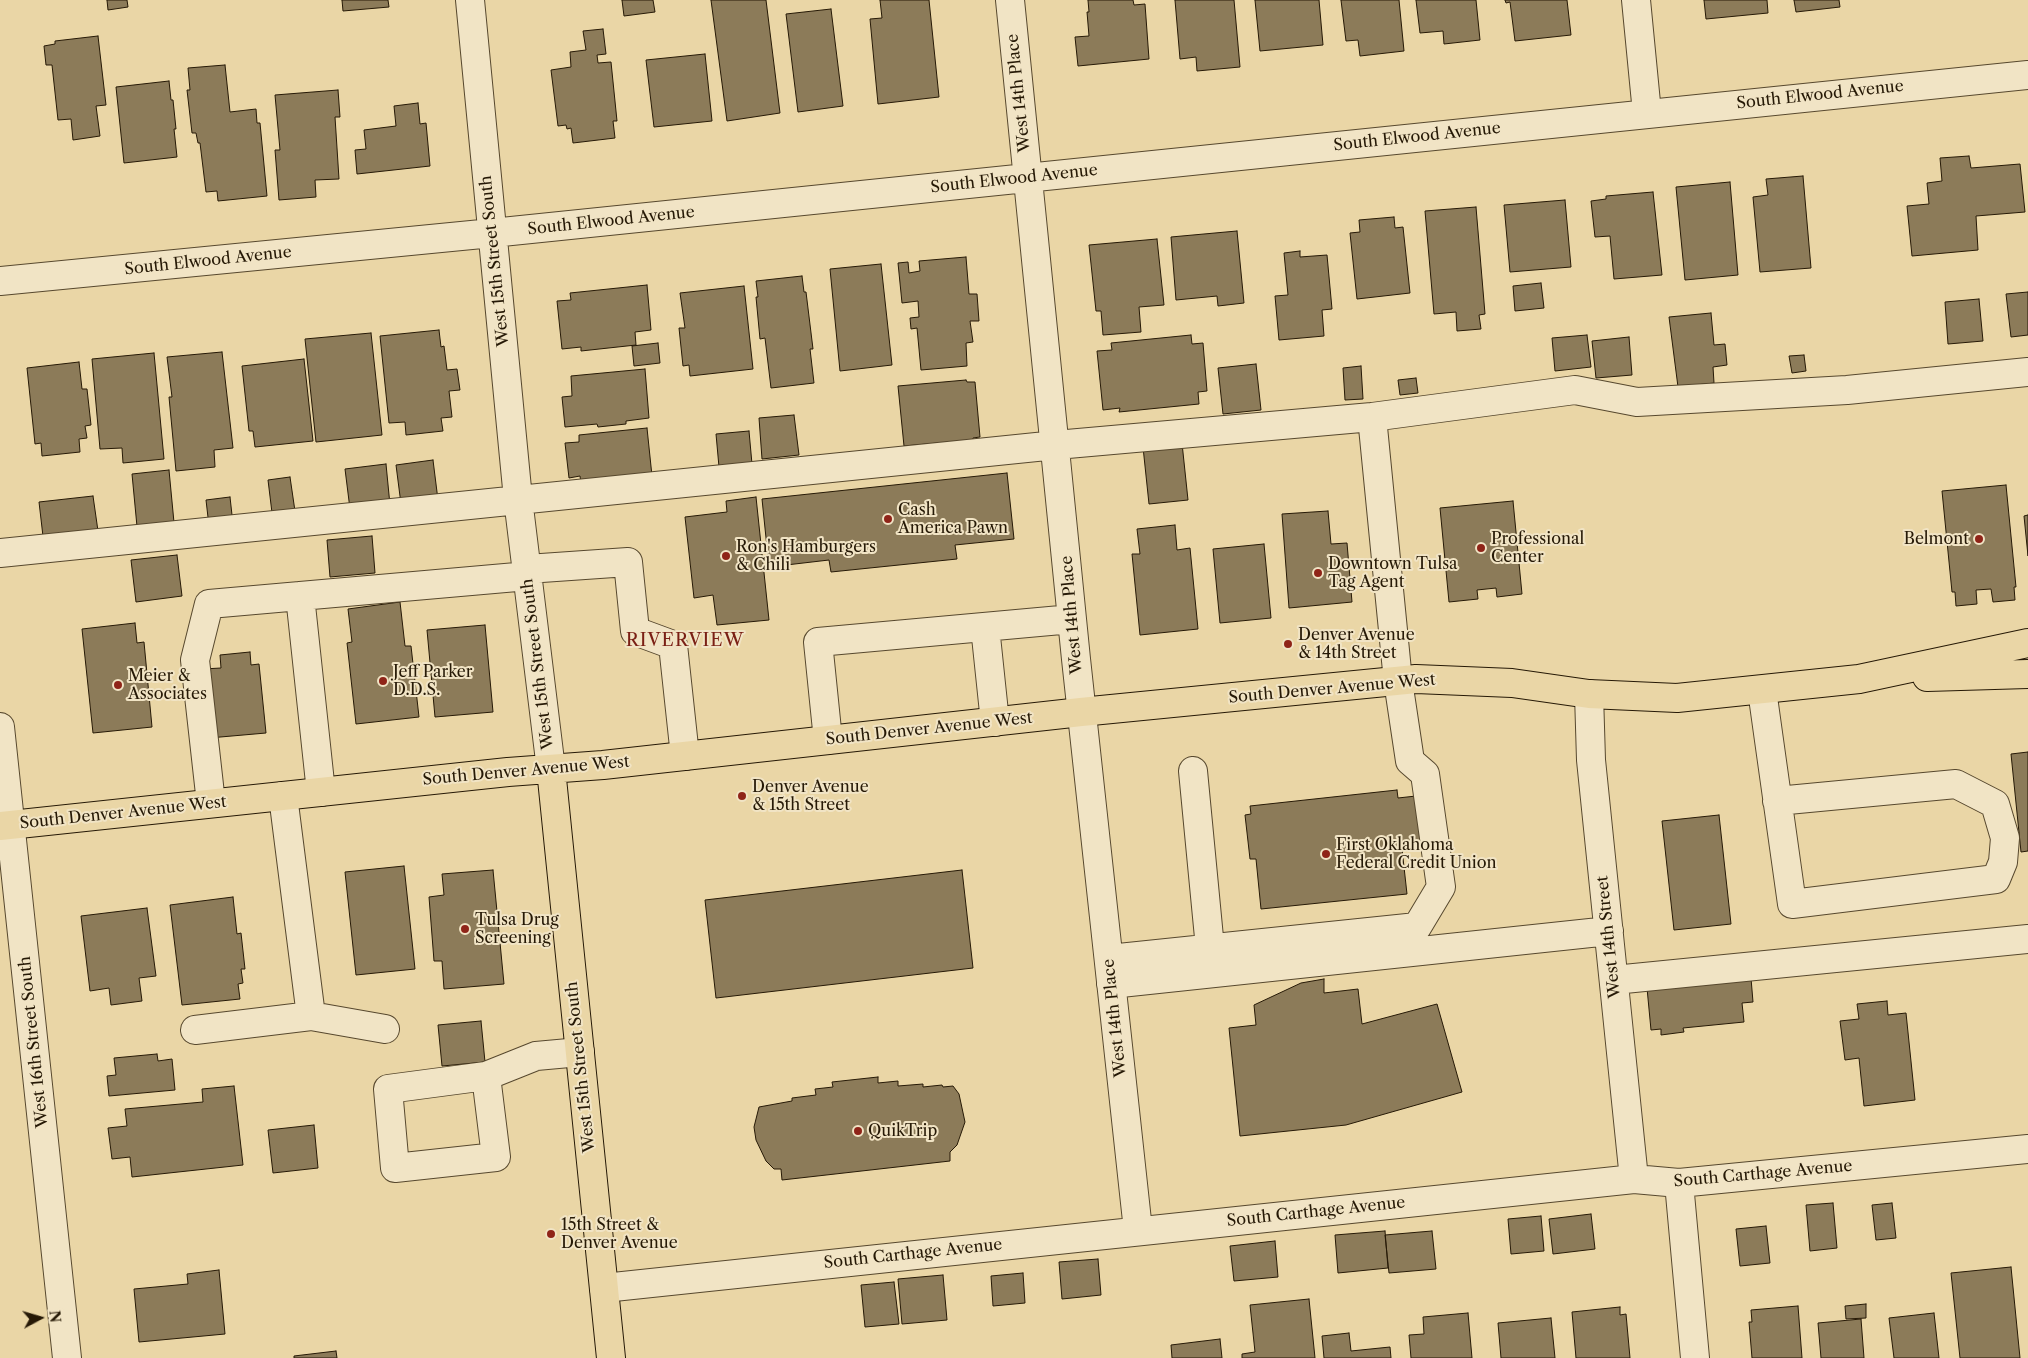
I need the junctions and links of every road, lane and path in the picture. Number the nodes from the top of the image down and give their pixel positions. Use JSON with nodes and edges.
{"nodes":[{"id":1,"x":470,"y":0,"type":"edge"},
{"id":2,"x":1010,"y":0,"type":"edge"},
{"id":3,"x":1636,"y":0,"type":"edge"},
{"id":4,"x":2028,"y":75,"type":"edge"},
{"id":5,"x":1647,"y":113,"type":"junction"},
{"id":6,"x":1028,"y":177,"type":"junction"},
{"id":7,"x":492,"y":233,"type":"junction"},
{"id":8,"x":0,"y":281,"type":"edge"},
{"id":9,"x":2028,"y":372,"type":"edge"},
{"id":10,"x":1372,"y":417,"type":"junction"},
{"id":11,"x":1056,"y":445,"type":"junction"},
{"id":12,"x":518,"y":499,"type":"junction"},
{"id":13,"x":0,"y":553,"type":"edge"},
{"id":14,"x":527,"y":573,"type":"junction"},
{"id":15,"x":300,"y":596,"type":"junction"},
{"id":16,"x":1072,"y":619,"type":"junction"},
{"id":17,"x":985,"y":627,"type":"junction"},
{"id":18,"x":2028,"y":642,"type":"edge"},
{"id":19,"x":2028,"y":674,"type":"edge"},
{"id":20,"x":1858,"y":679,"type":"junction"},
{"id":21,"x":1398,"y":681,"type":"junction"},
{"id":22,"x":1762,"y":690,"type":"junction"},
{"id":23,"x":1589,"y":694,"type":"junction"},
{"id":24,"x":1082,"y":712,"type":"junction"},
{"id":25,"x":995,"y":722,"type":"junction"},
{"id":26,"x":0,"y":727,"type":"edge"},
{"id":27,"x":828,"y":740,"type":"junction"},
{"id":28,"x":685,"y":756,"type":"junction"},
{"id":29,"x":551,"y":769,"type":"junction"},
{"id":30,"x":1193,"y":771,"type":"dead end"},
{"id":31,"x":321,"y":792,"type":"junction"},
{"id":32,"x":283,"y":796,"type":"junction"},
{"id":33,"x":1778,"y":801,"type":"junction"},
{"id":34,"x":211,"y":803,"type":"junction"},
{"id":35,"x":5,"y":825,"type":"edge"},
{"id":36,"x":1609,"y":931,"type":"junction"},
{"id":37,"x":2028,"y":939,"type":"edge"},
{"id":38,"x":1210,"y":948,"type":"junction"},
{"id":39,"x":1110,"y":971,"type":"junction"},
{"id":40,"x":1614,"y":980,"type":"junction"},
{"id":41,"x":311,"y":1016,"type":"junction"},
{"id":42,"x":385,"y":1029,"type":"dead end"},
{"id":43,"x":195,"y":1030,"type":"dead end"},
{"id":44,"x":580,"y":1052,"type":"junction"},
{"id":45,"x":486,"y":1076,"type":"junction"},
{"id":46,"x":2028,"y":1149,"type":"edge"},
{"id":47,"x":1634,"y":1179,"type":"junction"},
{"id":48,"x":1680,"y":1183,"type":"junction"},
{"id":49,"x":1138,"y":1230,"type":"junction"},
{"id":50,"x":604,"y":1288,"type":"junction"},
{"id":51,"x":67,"y":1358,"type":"edge"},
{"id":52,"x":611,"y":1358,"type":"edge"},
{"id":53,"x":1695,"y":1358,"type":"edge"}],
"edges":[{"from":1,"to":7,"type":"street","name":"West 15th Street South"},
{"from":2,"to":6,"type":"street","name":"West 14th Place"},
{"from":3,"to":5,"type":"street"},
{"from":4,"to":5,"type":"street","name":"South Elwood Avenue"},
{"from":5,"to":6,"type":"street","name":"South Elwood Avenue"},
{"from":6,"to":7,"type":"street","name":"South Elwood Avenue"},
{"from":6,"to":11,"type":"street","name":"West 14th Place"},
{"from":7,"to":8,"type":"street","name":"South Elwood Avenue"},
{"from":7,"to":12,"type":"street","name":"West 15th Street South"},
{"from":9,"to":10,"type":"street"},
{"from":10,"to":11,"type":"street"},
{"from":10,"to":21,"type":"street"},
{"from":11,"to":12,"type":"street"},
{"from":11,"to":16,"type":"street","name":"West 14th Place"},
{"from":12,"to":13,"type":"street"},
{"from":12,"to":14,"type":"street","name":"West 15th Street South"},
{"from":14,"to":15,"type":"street"},
{"from":14,"to":28,"type":"street"},
{"from":14,"to":29,"type":"street","name":"West 15th Street South"},
{"from":15,"to":31,"type":"street"},
{"from":15,"to":34,"type":"street"},
{"from":16,"to":17,"type":"street"},
{"from":16,"to":24,"type":"street","name":"West 14th Place"},
{"from":17,"to":25,"type":"street"},
{"from":17,"to":27,"type":"street"},
{"from":18,"to":20,"type":"main road","name":"South Denver Avenue West"},
{"from":19,"to":20,"type":"main road","name":"South Denver Avenue West"},
{"from":20,"to":22,"type":"main road","name":"South Denver Avenue West"},
{"from":21,"to":23,"type":"main road","name":"South Denver Avenue West"},
{"from":21,"to":24,"type":"main road","name":"South Denver Avenue West"},
{"from":21,"to":38,"type":"street"},
{"from":22,"to":23,"type":"main road","name":"South Denver Avenue West"},
{"from":22,"to":33,"type":"street"},
{"from":23,"to":36,"type":"street","name":"West 14th Street"},
{"from":24,"to":25,"type":"main road","name":"South Denver Avenue West"},
{"from":24,"to":39,"type":"street","name":"West 14th Place"},
{"from":25,"to":27,"type":"main road","name":"South Denver Avenue West"},
{"from":26,"to":35,"type":"street","name":"West 16th Street South"},
{"from":27,"to":28,"type":"main road","name":"South Denver Avenue West"},
{"from":28,"to":29,"type":"main road","name":"South Denver Avenue West"},
{"from":29,"to":31,"type":"main road","name":"South Denver Avenue West"},
{"from":29,"to":44,"type":"main road","name":"West 15th Street South"},
{"from":30,"to":38,"type":"street"},
{"from":31,"to":32,"type":"main road","name":"South Denver Avenue West"},
{"from":32,"to":34,"type":"main road","name":"South Denver Avenue West"},
{"from":32,"to":41,"type":"street"},
{"from":33,"to":33,"type":"street"},
{"from":34,"to":35,"type":"main road","name":"South Denver Avenue West"},
{"from":35,"to":51,"type":"street","name":"West 16th Street South"},
{"from":36,"to":39,"type":"street"},
{"from":36,"to":40,"type":"street","name":"West 14th Street"},
{"from":37,"to":40,"type":"street"},
{"from":38,"to":39,"type":"street"},
{"from":39,"to":49,"type":"street","name":"West 14th Place"},
{"from":40,"to":47,"type":"street","name":"West 14th Street"},
{"from":41,"to":42,"type":"street"},
{"from":41,"to":43,"type":"street"},
{"from":44,"to":45,"type":"street"},
{"from":44,"to":50,"type":"main road","name":"West 15th Street South"},
{"from":45,"to":45,"type":"street"},
{"from":46,"to":48,"type":"street","name":"South Carthage Avenue"},
{"from":47,"to":48,"type":"street","name":"South Carthage Avenue"},
{"from":47,"to":49,"type":"street","name":"South Carthage Avenue"},
{"from":48,"to":53,"type":"street"},
{"from":49,"to":50,"type":"street","name":"South Carthage Avenue"},
{"from":50,"to":52,"type":"main road","name":"West 15th Street South"}]}
